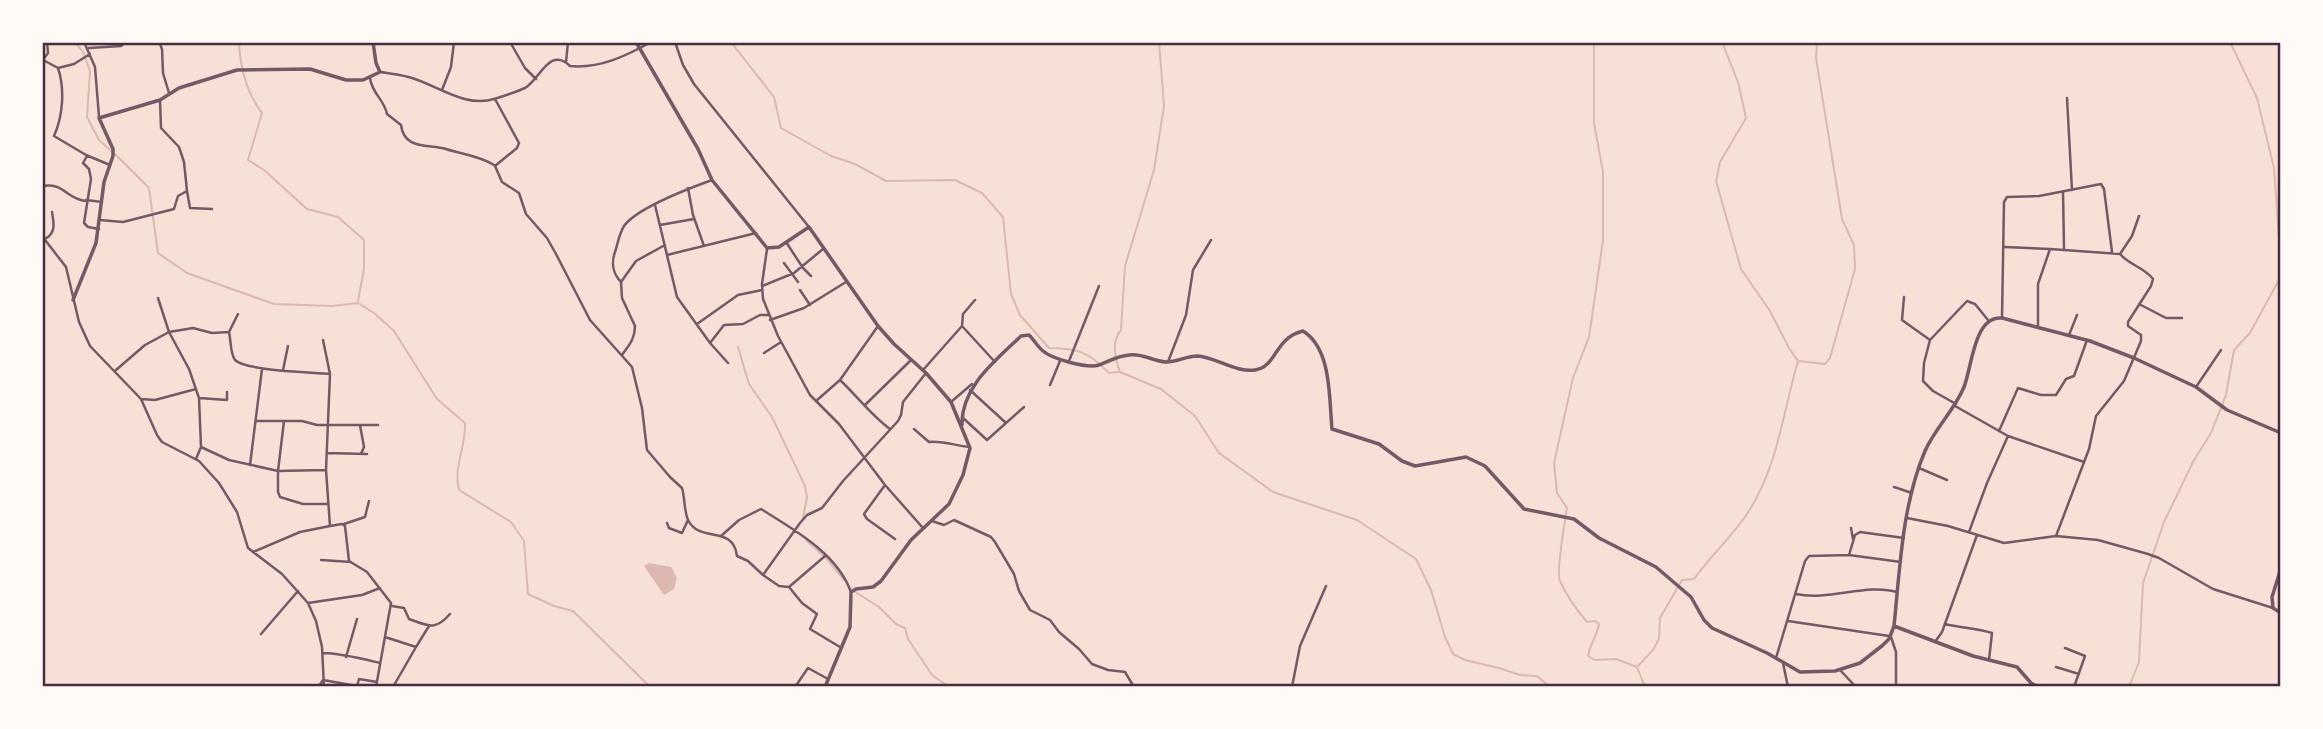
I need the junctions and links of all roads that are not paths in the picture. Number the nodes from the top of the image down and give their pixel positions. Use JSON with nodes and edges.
{"nodes":[{"id":1,"x":47,"y":42,"type":"edge"},
{"id":2,"x":84,"y":42,"type":"edge"},
{"id":3,"x":126,"y":42,"type":"edge"},
{"id":4,"x":159,"y":42,"type":"edge"},
{"id":5,"x":373,"y":42,"type":"edge"},
{"id":6,"x":454,"y":42,"type":"edge"},
{"id":7,"x":510,"y":42,"type":"edge"},
{"id":8,"x":568,"y":42,"type":"edge"},
{"id":9,"x":636,"y":42,"type":"edge"},
{"id":10,"x":651,"y":42,"type":"edge"},
{"id":11,"x":675,"y":42,"type":"edge"},
{"id":12,"x":641,"y":48,"type":"junction"},
{"id":13,"x":88,"y":49,"type":"junction"},
{"id":14,"x":87,"y":56,"type":"junction"},
{"id":15,"x":43,"y":60,"type":"edge"},
{"id":16,"x":566,"y":62,"type":"junction"},
{"id":17,"x":58,"y":68,"type":"junction"},
{"id":18,"x":380,"y":72,"type":"junction"},
{"id":19,"x":370,"y":78,"type":"junction"},
{"id":20,"x":536,"y":79,"type":"junction"},
{"id":21,"x":442,"y":90,"type":"junction"},
{"id":22,"x":169,"y":93,"type":"junction"},
{"id":23,"x":2067,"y":97,"type":"dead end"},
{"id":24,"x":495,"y":99,"type":"junction"},
{"id":25,"x":160,"y":100,"type":"junction"},
{"id":26,"x":99,"y":118,"type":"junction"},
{"id":27,"x":87,"y":156,"type":"junction"},
{"id":28,"x":110,"y":165,"type":"junction"},
{"id":29,"x":495,"y":166,"type":"junction"},
{"id":30,"x":712,"y":180,"type":"junction"},
{"id":31,"x":42,"y":186,"type":"edge"},
{"id":32,"x":688,"y":188,"type":"junction"},
{"id":33,"x":2073,"y":190,"type":"junction"},
{"id":34,"x":187,"y":191,"type":"junction"},
{"id":35,"x":2063,"y":192,"type":"junction"},
{"id":36,"x":86,"y":201,"type":"junction"},
{"id":37,"x":102,"y":202,"type":"junction"},
{"id":38,"x":655,"y":205,"type":"junction"},
{"id":39,"x":212,"y":209,"type":"dead end"},
{"id":40,"x":52,"y":212,"type":"dead end"},
{"id":41,"x":2139,"y":216,"type":"dead end"},
{"id":42,"x":694,"y":219,"type":"junction"},
{"id":43,"x":100,"y":220,"type":"junction"},
{"id":44,"x":660,"y":225,"type":"junction"},
{"id":45,"x":808,"y":227,"type":"junction"},
{"id":46,"x":99,"y":229,"type":"junction"},
{"id":47,"x":756,"y":233,"type":"junction"},
{"id":48,"x":43,"y":238,"type":"edge"},
{"id":49,"x":1212,"y":240,"type":"dead end"},
{"id":50,"x":786,"y":242,"type":"junction"},
{"id":51,"x":665,"y":245,"type":"junction"},
{"id":52,"x":704,"y":246,"type":"junction"},
{"id":53,"x":2005,"y":247,"type":"junction"},
{"id":54,"x":767,"y":248,"type":"junction"},
{"id":55,"x":824,"y":249,"type":"junction"},
{"id":56,"x":2050,"y":249,"type":"junction"},
{"id":57,"x":2064,"y":249,"type":"junction"},
{"id":58,"x":2112,"y":252,"type":"junction"},
{"id":59,"x":2120,"y":254,"type":"junction"},
{"id":60,"x":667,"y":255,"type":"junction"},
{"id":61,"x":784,"y":263,"type":"dead end"},
{"id":62,"x":802,"y":267,"type":"junction"},
{"id":63,"x":791,"y":274,"type":"junction"},
{"id":64,"x":811,"y":276,"type":"dead end"},
{"id":65,"x":621,"y":282,"type":"junction"},
{"id":66,"x":798,"y":282,"type":"dead end"},
{"id":67,"x":846,"y":282,"type":"junction"},
{"id":68,"x":1099,"y":286,"type":"dead end"},
{"id":69,"x":762,"y":288,"type":"junction"},
{"id":70,"x":800,"y":290,"type":"dead end"},
{"id":71,"x":1903,"y":297,"type":"dead end"},
{"id":72,"x":158,"y":298,"type":"dead end"},
{"id":73,"x":73,"y":300,"type":"junction"},
{"id":74,"x":975,"y":300,"type":"dead end"},
{"id":75,"x":810,"y":304,"type":"junction"},
{"id":76,"x":2139,"y":304,"type":"junction"},
{"id":77,"x":238,"y":314,"type":"dead end"},
{"id":78,"x":768,"y":315,"type":"junction"},
{"id":79,"x":2077,"y":315,"type":"dead end"},
{"id":80,"x":2002,"y":318,"type":"junction"},
{"id":81,"x":2182,"y":318,"type":"dead end"},
{"id":82,"x":770,"y":320,"type":"junction"},
{"id":83,"x":1988,"y":320,"type":"junction"},
{"id":84,"x":697,"y":324,"type":"junction"},
{"id":85,"x":878,"y":326,"type":"junction"},
{"id":86,"x":962,"y":326,"type":"junction"},
{"id":87,"x":2038,"y":327,"type":"junction"},
{"id":88,"x":169,"y":331,"type":"junction"},
{"id":89,"x":229,"y":332,"type":"junction"},
{"id":90,"x":2069,"y":335,"type":"junction"},
{"id":91,"x":323,"y":340,"type":"dead end"},
{"id":92,"x":1930,"y":340,"type":"junction"},
{"id":93,"x":2087,"y":341,"type":"junction"},
{"id":94,"x":781,"y":342,"type":"junction"},
{"id":95,"x":710,"y":343,"type":"junction"},
{"id":96,"x":288,"y":345,"type":"dead end"},
{"id":97,"x":2221,"y":350,"type":"dead end"},
{"id":98,"x":764,"y":353,"type":"dead end"},
{"id":99,"x":622,"y":355,"type":"junction"},
{"id":100,"x":2134,"y":358,"type":"junction"},
{"id":101,"x":911,"y":360,"type":"junction"},
{"id":102,"x":1060,"y":361,"type":"junction"},
{"id":103,"x":1069,"y":361,"type":"junction"},
{"id":104,"x":995,"y":362,"type":"junction"},
{"id":105,"x":1168,"y":362,"type":"junction"},
{"id":106,"x":728,"y":363,"type":"dead end"},
{"id":107,"x":262,"y":369,"type":"junction"},
{"id":108,"x":116,"y":370,"type":"junction"},
{"id":109,"x":283,"y":370,"type":"junction"},
{"id":110,"x":924,"y":372,"type":"junction"},
{"id":111,"x":330,"y":374,"type":"junction"},
{"id":112,"x":840,"y":380,"type":"junction"},
{"id":113,"x":972,"y":384,"type":"junction"},
{"id":114,"x":1050,"y":386,"type":"dead end"},
{"id":115,"x":2196,"y":387,"type":"junction"},
{"id":116,"x":196,"y":389,"type":"junction"},
{"id":117,"x":970,"y":390,"type":"junction"},
{"id":118,"x":227,"y":392,"type":"dead end"},
{"id":119,"x":199,"y":398,"type":"junction"},
{"id":120,"x":141,"y":399,"type":"junction"},
{"id":121,"x":815,"y":401,"type":"junction"},
{"id":122,"x":951,"y":402,"type":"junction"},
{"id":123,"x":866,"y":405,"type":"junction"},
{"id":124,"x":1955,"y":405,"type":"junction"},
{"id":125,"x":1024,"y":407,"type":"dead end"},
{"id":126,"x":961,"y":417,"type":"junction"},
{"id":127,"x":256,"y":421,"type":"junction"},
{"id":128,"x":284,"y":421,"type":"junction"},
{"id":129,"x":1006,"y":423,"type":"junction"},
{"id":130,"x":329,"y":425,"type":"junction"},
{"id":131,"x":360,"y":425,"type":"junction"},
{"id":132,"x":378,"y":425,"type":"dead end"},
{"id":133,"x":962,"y":425,"type":"junction"},
{"id":134,"x":890,"y":429,"type":"junction"},
{"id":135,"x":914,"y":429,"type":"dead end"},
{"id":136,"x":1999,"y":431,"type":"junction"},
{"id":137,"x":2281,"y":433,"type":"edge"},
{"id":138,"x":2008,"y":436,"type":"junction"},
{"id":139,"x":201,"y":447,"type":"junction"},
{"id":140,"x":969,"y":447,"type":"junction"},
{"id":141,"x":327,"y":453,"type":"junction"},
{"id":142,"x":362,"y":454,"type":"junction"},
{"id":143,"x":367,"y":454,"type":"dead end"},
{"id":144,"x":864,"y":457,"type":"junction"},
{"id":145,"x":195,"y":459,"type":"junction"},
{"id":146,"x":2084,"y":463,"type":"junction"},
{"id":147,"x":250,"y":465,"type":"junction"},
{"id":148,"x":1919,"y":468,"type":"junction"},
{"id":149,"x":326,"y":470,"type":"junction"},
{"id":150,"x":278,"y":471,"type":"junction"},
{"id":151,"x":1947,"y":480,"type":"dead end"},
{"id":152,"x":885,"y":485,"type":"junction"},
{"id":153,"x":1894,"y":487,"type":"dead end"},
{"id":154,"x":1912,"y":493,"type":"junction"},
{"id":155,"x":369,"y":501,"type":"dead end"},
{"id":156,"x":327,"y":504,"type":"junction"},
{"id":157,"x":1907,"y":518,"type":"junction"},
{"id":158,"x":688,"y":520,"type":"junction"},
{"id":159,"x":932,"y":521,"type":"junction"},
{"id":160,"x":667,"y":523,"type":"dead end"},
{"id":161,"x":344,"y":524,"type":"junction"},
{"id":162,"x":330,"y":526,"type":"junction"},
{"id":163,"x":923,"y":528,"type":"junction"},
{"id":164,"x":1850,"y":528,"type":"dead end"},
{"id":165,"x":795,"y":530,"type":"junction"},
{"id":166,"x":1969,"y":532,"type":"junction"},
{"id":167,"x":723,"y":534,"type":"junction"},
{"id":168,"x":1977,"y":535,"type":"junction"},
{"id":169,"x":2056,"y":537,"type":"junction"},
{"id":170,"x":1904,"y":538,"type":"junction"},
{"id":171,"x":895,"y":539,"type":"dead end"},
{"id":172,"x":1853,"y":539,"type":"junction"},
{"id":173,"x":252,"y":552,"type":"junction"},
{"id":174,"x":1849,"y":555,"type":"junction"},
{"id":175,"x":825,"y":556,"type":"junction"},
{"id":176,"x":321,"y":560,"type":"dead end"},
{"id":177,"x":351,"y":562,"type":"junction"},
{"id":178,"x":1901,"y":562,"type":"junction"},
{"id":179,"x":2281,"y":568,"type":"edge"},
{"id":180,"x":763,"y":575,"type":"junction"},
{"id":181,"x":1326,"y":586,"type":"dead end"},
{"id":182,"x":381,"y":587,"type":"junction"},
{"id":183,"x":789,"y":587,"type":"junction"},
{"id":184,"x":298,"y":591,"type":"junction"},
{"id":185,"x":853,"y":591,"type":"junction"},
{"id":186,"x":1897,"y":592,"type":"junction"},
{"id":187,"x":1796,"y":594,"type":"junction"},
{"id":188,"x":308,"y":603,"type":"junction"},
{"id":189,"x":392,"y":606,"type":"junction"},
{"id":190,"x":2273,"y":608,"type":"junction"},
{"id":191,"x":2281,"y":613,"type":"edge"},
{"id":192,"x":450,"y":614,"type":"dead end"},
{"id":193,"x":357,"y":619,"type":"dead end"},
{"id":194,"x":1788,"y":621,"type":"junction"},
{"id":195,"x":1945,"y":624,"type":"junction"},
{"id":196,"x":1894,"y":625,"type":"junction"},
{"id":197,"x":429,"y":626,"type":"junction"},
{"id":198,"x":261,"y":634,"type":"dead end"},
{"id":199,"x":1890,"y":635,"type":"junction"},
{"id":200,"x":386,"y":637,"type":"junction"},
{"id":201,"x":1935,"y":642,"type":"junction"},
{"id":202,"x":416,"y":647,"type":"junction"},
{"id":203,"x":841,"y":648,"type":"junction"},
{"id":204,"x":2065,"y":648,"type":"dead end"},
{"id":205,"x":323,"y":653,"type":"junction"},
{"id":206,"x":346,"y":657,"type":"junction"},
{"id":207,"x":1776,"y":658,"type":"junction"},
{"id":208,"x":1989,"y":660,"type":"junction"},
{"id":209,"x":380,"y":663,"type":"junction"},
{"id":210,"x":1783,"y":663,"type":"junction"},
{"id":211,"x":2056,"y":667,"type":"dead end"},
{"id":212,"x":1840,"y":670,"type":"junction"},
{"id":213,"x":2079,"y":674,"type":"junction"},
{"id":214,"x":828,"y":679,"type":"junction"},
{"id":215,"x":323,"y":680,"type":"junction"},
{"id":216,"x":377,"y":682,"type":"junction"},
{"id":217,"x":318,"y":687,"type":"edge"},
{"id":218,"x":324,"y":687,"type":"edge"},
{"id":219,"x":376,"y":687,"type":"edge"},
{"id":220,"x":393,"y":687,"type":"edge"},
{"id":221,"x":795,"y":687,"type":"edge"},
{"id":222,"x":825,"y":687,"type":"edge"},
{"id":223,"x":1134,"y":687,"type":"edge"},
{"id":224,"x":1292,"y":687,"type":"edge"},
{"id":225,"x":1788,"y":687,"type":"edge"},
{"id":226,"x":1856,"y":687,"type":"edge"},
{"id":227,"x":1896,"y":687,"type":"edge"},
{"id":228,"x":2038,"y":687,"type":"edge"},
{"id":229,"x":2074,"y":687,"type":"edge"}],
"edges":[{"from":1,"to":15,"type":"street"},
{"from":2,"to":13,"type":"street"},
{"from":3,"to":13,"type":"street"},
{"from":4,"to":22,"type":"street"},
{"from":5,"to":18,"type":"street"},
{"from":6,"to":21,"type":"street"},
{"from":7,"to":20,"type":"street"},
{"from":8,"to":16,"type":"street"},
{"from":9,"to":12,"type":"street"},
{"from":10,"to":12,"type":"street"},
{"from":11,"to":45,"type":"street"},
{"from":12,"to":16,"type":"street"},
{"from":12,"to":30,"type":"street"},
{"from":13,"to":14,"type":"street"},
{"from":14,"to":17,"type":"street"},
{"from":14,"to":26,"type":"street"},
{"from":15,"to":17,"type":"street"},
{"from":16,"to":20,"type":"street"},
{"from":17,"to":27,"type":"street"},
{"from":18,"to":19,"type":"street"},
{"from":18,"to":21,"type":"street"},
{"from":19,"to":22,"type":"street"},
{"from":19,"to":29,"type":"street"},
{"from":20,"to":24,"type":"street"},
{"from":21,"to":24,"type":"street"},
{"from":22,"to":25,"type":"street"},
{"from":23,"to":33,"type":"street"},
{"from":24,"to":29,"type":"street"},
{"from":25,"to":26,"type":"street"},
{"from":25,"to":34,"type":"street"},
{"from":26,"to":28,"type":"street"},
{"from":27,"to":28,"type":"street"},
{"from":27,"to":36,"type":"street"},
{"from":28,"to":37,"type":"street"},
{"from":29,"to":99,"type":"street"},
{"from":30,"to":32,"type":"street"},
{"from":30,"to":47,"type":"street"},
{"from":31,"to":36,"type":"street"},
{"from":32,"to":38,"type":"street"},
{"from":32,"to":42,"type":"street"},
{"from":33,"to":35,"type":"street"},
{"from":33,"to":58,"type":"street"},
{"from":34,"to":39,"type":"street"},
{"from":34,"to":43,"type":"street"},
{"from":35,"to":53,"type":"street"},
{"from":35,"to":57,"type":"street"},
{"from":36,"to":37,"type":"street"},
{"from":36,"to":46,"type":"street"},
{"from":37,"to":43,"type":"street"},
{"from":38,"to":44,"type":"street"},
{"from":38,"to":65,"type":"street"},
{"from":40,"to":48,"type":"street"},
{"from":41,"to":59,"type":"street"},
{"from":42,"to":44,"type":"street"},
{"from":42,"to":52,"type":"street"},
{"from":43,"to":46,"type":"street"},
{"from":44,"to":51,"type":"street"},
{"from":45,"to":50,"type":"street"},
{"from":45,"to":55,"type":"street"},
{"from":46,"to":73,"type":"street"},
{"from":47,"to":52,"type":"street"},
{"from":47,"to":54,"type":"street"},
{"from":48,"to":73,"type":"street"},
{"from":49,"to":105,"type":"street"},
{"from":50,"to":54,"type":"street"},
{"from":50,"to":62,"type":"street"},
{"from":51,"to":60,"type":"street"},
{"from":51,"to":65,"type":"street"},
{"from":52,"to":60,"type":"street"},
{"from":53,"to":56,"type":"street"},
{"from":53,"to":80,"type":"street"},
{"from":54,"to":69,"type":"street"},
{"from":55,"to":62,"type":"street"},
{"from":55,"to":67,"type":"street"},
{"from":56,"to":57,"type":"street"},
{"from":56,"to":87,"type":"street"},
{"from":57,"to":58,"type":"street"},
{"from":58,"to":59,"type":"street"},
{"from":59,"to":76,"type":"street"},
{"from":60,"to":84,"type":"street"},
{"from":61,"to":63,"type":"street"},
{"from":62,"to":63,"type":"street"},
{"from":62,"to":64,"type":"street"},
{"from":63,"to":66,"type":"street"},
{"from":63,"to":69,"type":"street"},
{"from":65,"to":99,"type":"street"},
{"from":67,"to":75,"type":"street"},
{"from":67,"to":85,"type":"street"},
{"from":68,"to":103,"type":"street"},
{"from":69,"to":78,"type":"street"},
{"from":69,"to":84,"type":"street"},
{"from":70,"to":75,"type":"street"},
{"from":71,"to":92,"type":"street"},
{"from":72,"to":88,"type":"street"},
{"from":73,"to":108,"type":"street"},
{"from":74,"to":86,"type":"street"},
{"from":75,"to":82,"type":"street"},
{"from":76,"to":81,"type":"street"},
{"from":76,"to":100,"type":"street"},
{"from":77,"to":89,"type":"street"},
{"from":78,"to":82,"type":"street"},
{"from":78,"to":95,"type":"street"},
{"from":79,"to":90,"type":"street"},
{"from":80,"to":83,"type":"street"},
{"from":80,"to":87,"type":"street"},
{"from":82,"to":94,"type":"street"},
{"from":83,"to":92,"type":"street"},
{"from":83,"to":124,"type":"street"},
{"from":84,"to":95,"type":"street"},
{"from":85,"to":101,"type":"street"},
{"from":85,"to":112,"type":"street"},
{"from":86,"to":104,"type":"street"},
{"from":86,"to":110,"type":"street"},
{"from":87,"to":90,"type":"street"},
{"from":88,"to":89,"type":"street"},
{"from":88,"to":108,"type":"street"},
{"from":88,"to":116,"type":"street"},
{"from":89,"to":107,"type":"street"},
{"from":90,"to":93,"type":"street"},
{"from":91,"to":111,"type":"street"},
{"from":92,"to":124,"type":"street"},
{"from":93,"to":100,"type":"street"},
{"from":93,"to":136,"type":"street"},
{"from":94,"to":98,"type":"street"},
{"from":94,"to":121,"type":"street"},
{"from":95,"to":106,"type":"street"},
{"from":96,"to":109,"type":"street"},
{"from":97,"to":115,"type":"street"},
{"from":99,"to":158,"type":"street"},
{"from":100,"to":115,"type":"street"},
{"from":100,"to":146,"type":"street"},
{"from":101,"to":110,"type":"street"},
{"from":101,"to":123,"type":"street"},
{"from":102,"to":103,"type":"street"},
{"from":102,"to":104,"type":"street"},
{"from":102,"to":114,"type":"street"},
{"from":103,"to":105,"type":"street"},
{"from":104,"to":113,"type":"street"},
{"from":105,"to":207,"type":"street"},
{"from":107,"to":109,"type":"street"},
{"from":107,"to":127,"type":"street"},
{"from":108,"to":120,"type":"street"},
{"from":109,"to":111,"type":"street"},
{"from":110,"to":122,"type":"street"},
{"from":110,"to":134,"type":"street"},
{"from":111,"to":130,"type":"street"},
{"from":112,"to":121,"type":"street"},
{"from":112,"to":123,"type":"street"},
{"from":113,"to":117,"type":"street"},
{"from":113,"to":122,"type":"street"},
{"from":115,"to":137,"type":"street"},
{"from":116,"to":119,"type":"street"},
{"from":116,"to":120,"type":"street"},
{"from":117,"to":126,"type":"street"},
{"from":117,"to":129,"type":"street"},
{"from":118,"to":119,"type":"street"},
{"from":119,"to":139,"type":"street"},
{"from":120,"to":145,"type":"street"},
{"from":121,"to":144,"type":"street"},
{"from":122,"to":133,"type":"street"},
{"from":123,"to":134,"type":"street"},
{"from":124,"to":136,"type":"street"},
{"from":124,"to":148,"type":"street"},
{"from":125,"to":129,"type":"street"},
{"from":126,"to":129,"type":"street"},
{"from":126,"to":133,"type":"street"},
{"from":127,"to":128,"type":"street"},
{"from":127,"to":147,"type":"street"},
{"from":128,"to":130,"type":"street"},
{"from":128,"to":150,"type":"street"},
{"from":130,"to":131,"type":"street"},
{"from":130,"to":141,"type":"street"},
{"from":131,"to":132,"type":"street"},
{"from":131,"to":142,"type":"street"},
{"from":133,"to":140,"type":"street"},
{"from":134,"to":144,"type":"street"},
{"from":135,"to":140,"type":"street"},
{"from":136,"to":138,"type":"street"},
{"from":138,"to":146,"type":"street"},
{"from":138,"to":166,"type":"street"},
{"from":139,"to":145,"type":"street"},
{"from":139,"to":147,"type":"street"},
{"from":140,"to":159,"type":"street"},
{"from":141,"to":142,"type":"street"},
{"from":141,"to":149,"type":"street"},
{"from":142,"to":143,"type":"street"},
{"from":144,"to":152,"type":"street"},
{"from":144,"to":165,"type":"street"},
{"from":145,"to":173,"type":"street"},
{"from":146,"to":169,"type":"street"},
{"from":147,"to":150,"type":"street"},
{"from":148,"to":151,"type":"street"},
{"from":148,"to":154,"type":"street"},
{"from":149,"to":150,"type":"street"},
{"from":149,"to":156,"type":"street"},
{"from":150,"to":156,"type":"street"},
{"from":152,"to":163,"type":"street"},
{"from":152,"to":171,"type":"street"},
{"from":153,"to":154,"type":"street"},
{"from":154,"to":157,"type":"street"},
{"from":155,"to":161,"type":"street"},
{"from":156,"to":162,"type":"street"},
{"from":157,"to":166,"type":"street"},
{"from":157,"to":170,"type":"street"},
{"from":158,"to":160,"type":"street"},
{"from":158,"to":167,"type":"street"},
{"from":159,"to":163,"type":"street"},
{"from":159,"to":223,"type":"street"},
{"from":161,"to":162,"type":"street"},
{"from":161,"to":177,"type":"street"},
{"from":162,"to":173,"type":"street"},
{"from":163,"to":185,"type":"street"},
{"from":164,"to":172,"type":"street"},
{"from":165,"to":167,"type":"street"},
{"from":165,"to":175,"type":"street"},
{"from":165,"to":180,"type":"street"},
{"from":166,"to":168,"type":"street"},
{"from":167,"to":180,"type":"street"},
{"from":168,"to":169,"type":"street"},
{"from":168,"to":195,"type":"street"},
{"from":169,"to":190,"type":"street"},
{"from":170,"to":172,"type":"street"},
{"from":170,"to":178,"type":"street"},
{"from":172,"to":174,"type":"street"},
{"from":173,"to":184,"type":"street"},
{"from":174,"to":178,"type":"street"},
{"from":174,"to":187,"type":"street"},
{"from":175,"to":183,"type":"street"},
{"from":175,"to":185,"type":"street"},
{"from":176,"to":177,"type":"street"},
{"from":177,"to":182,"type":"street"},
{"from":178,"to":186,"type":"street"},
{"from":179,"to":190,"type":"street"},
{"from":180,"to":183,"type":"street"},
{"from":181,"to":224,"type":"street"},
{"from":182,"to":188,"type":"street"},
{"from":182,"to":189,"type":"street"},
{"from":183,"to":203,"type":"street"},
{"from":184,"to":188,"type":"street"},
{"from":184,"to":198,"type":"street"},
{"from":185,"to":203,"type":"street"},
{"from":186,"to":187,"type":"street"},
{"from":186,"to":196,"type":"street"},
{"from":187,"to":194,"type":"street"},
{"from":188,"to":205,"type":"street"},
{"from":189,"to":197,"type":"street"},
{"from":189,"to":200,"type":"street"},
{"from":190,"to":191,"type":"street"},
{"from":192,"to":197,"type":"street"},
{"from":193,"to":206,"type":"street"},
{"from":194,"to":199,"type":"street"},
{"from":194,"to":207,"type":"street"},
{"from":195,"to":201,"type":"street"},
{"from":195,"to":208,"type":"street"},
{"from":196,"to":199,"type":"street"},
{"from":196,"to":201,"type":"street"},
{"from":197,"to":202,"type":"street"},
{"from":199,"to":212,"type":"street"},
{"from":199,"to":227,"type":"street"},
{"from":200,"to":202,"type":"street"},
{"from":200,"to":209,"type":"street"},
{"from":201,"to":208,"type":"street"},
{"from":202,"to":220,"type":"street"},
{"from":203,"to":214,"type":"street"},
{"from":204,"to":213,"type":"street"},
{"from":205,"to":206,"type":"street"},
{"from":205,"to":215,"type":"street"},
{"from":206,"to":209,"type":"street"},
{"from":207,"to":210,"type":"street"},
{"from":208,"to":228,"type":"street"},
{"from":209,"to":216,"type":"street"},
{"from":210,"to":212,"type":"street"},
{"from":210,"to":225,"type":"street"},
{"from":211,"to":213,"type":"street"},
{"from":212,"to":226,"type":"street"},
{"from":213,"to":229,"type":"street"},
{"from":214,"to":221,"type":"street"},
{"from":214,"to":222,"type":"street"},
{"from":215,"to":216,"type":"street"},
{"from":215,"to":217,"type":"street"},
{"from":215,"to":218,"type":"street"},
{"from":216,"to":219,"type":"street"}]}
